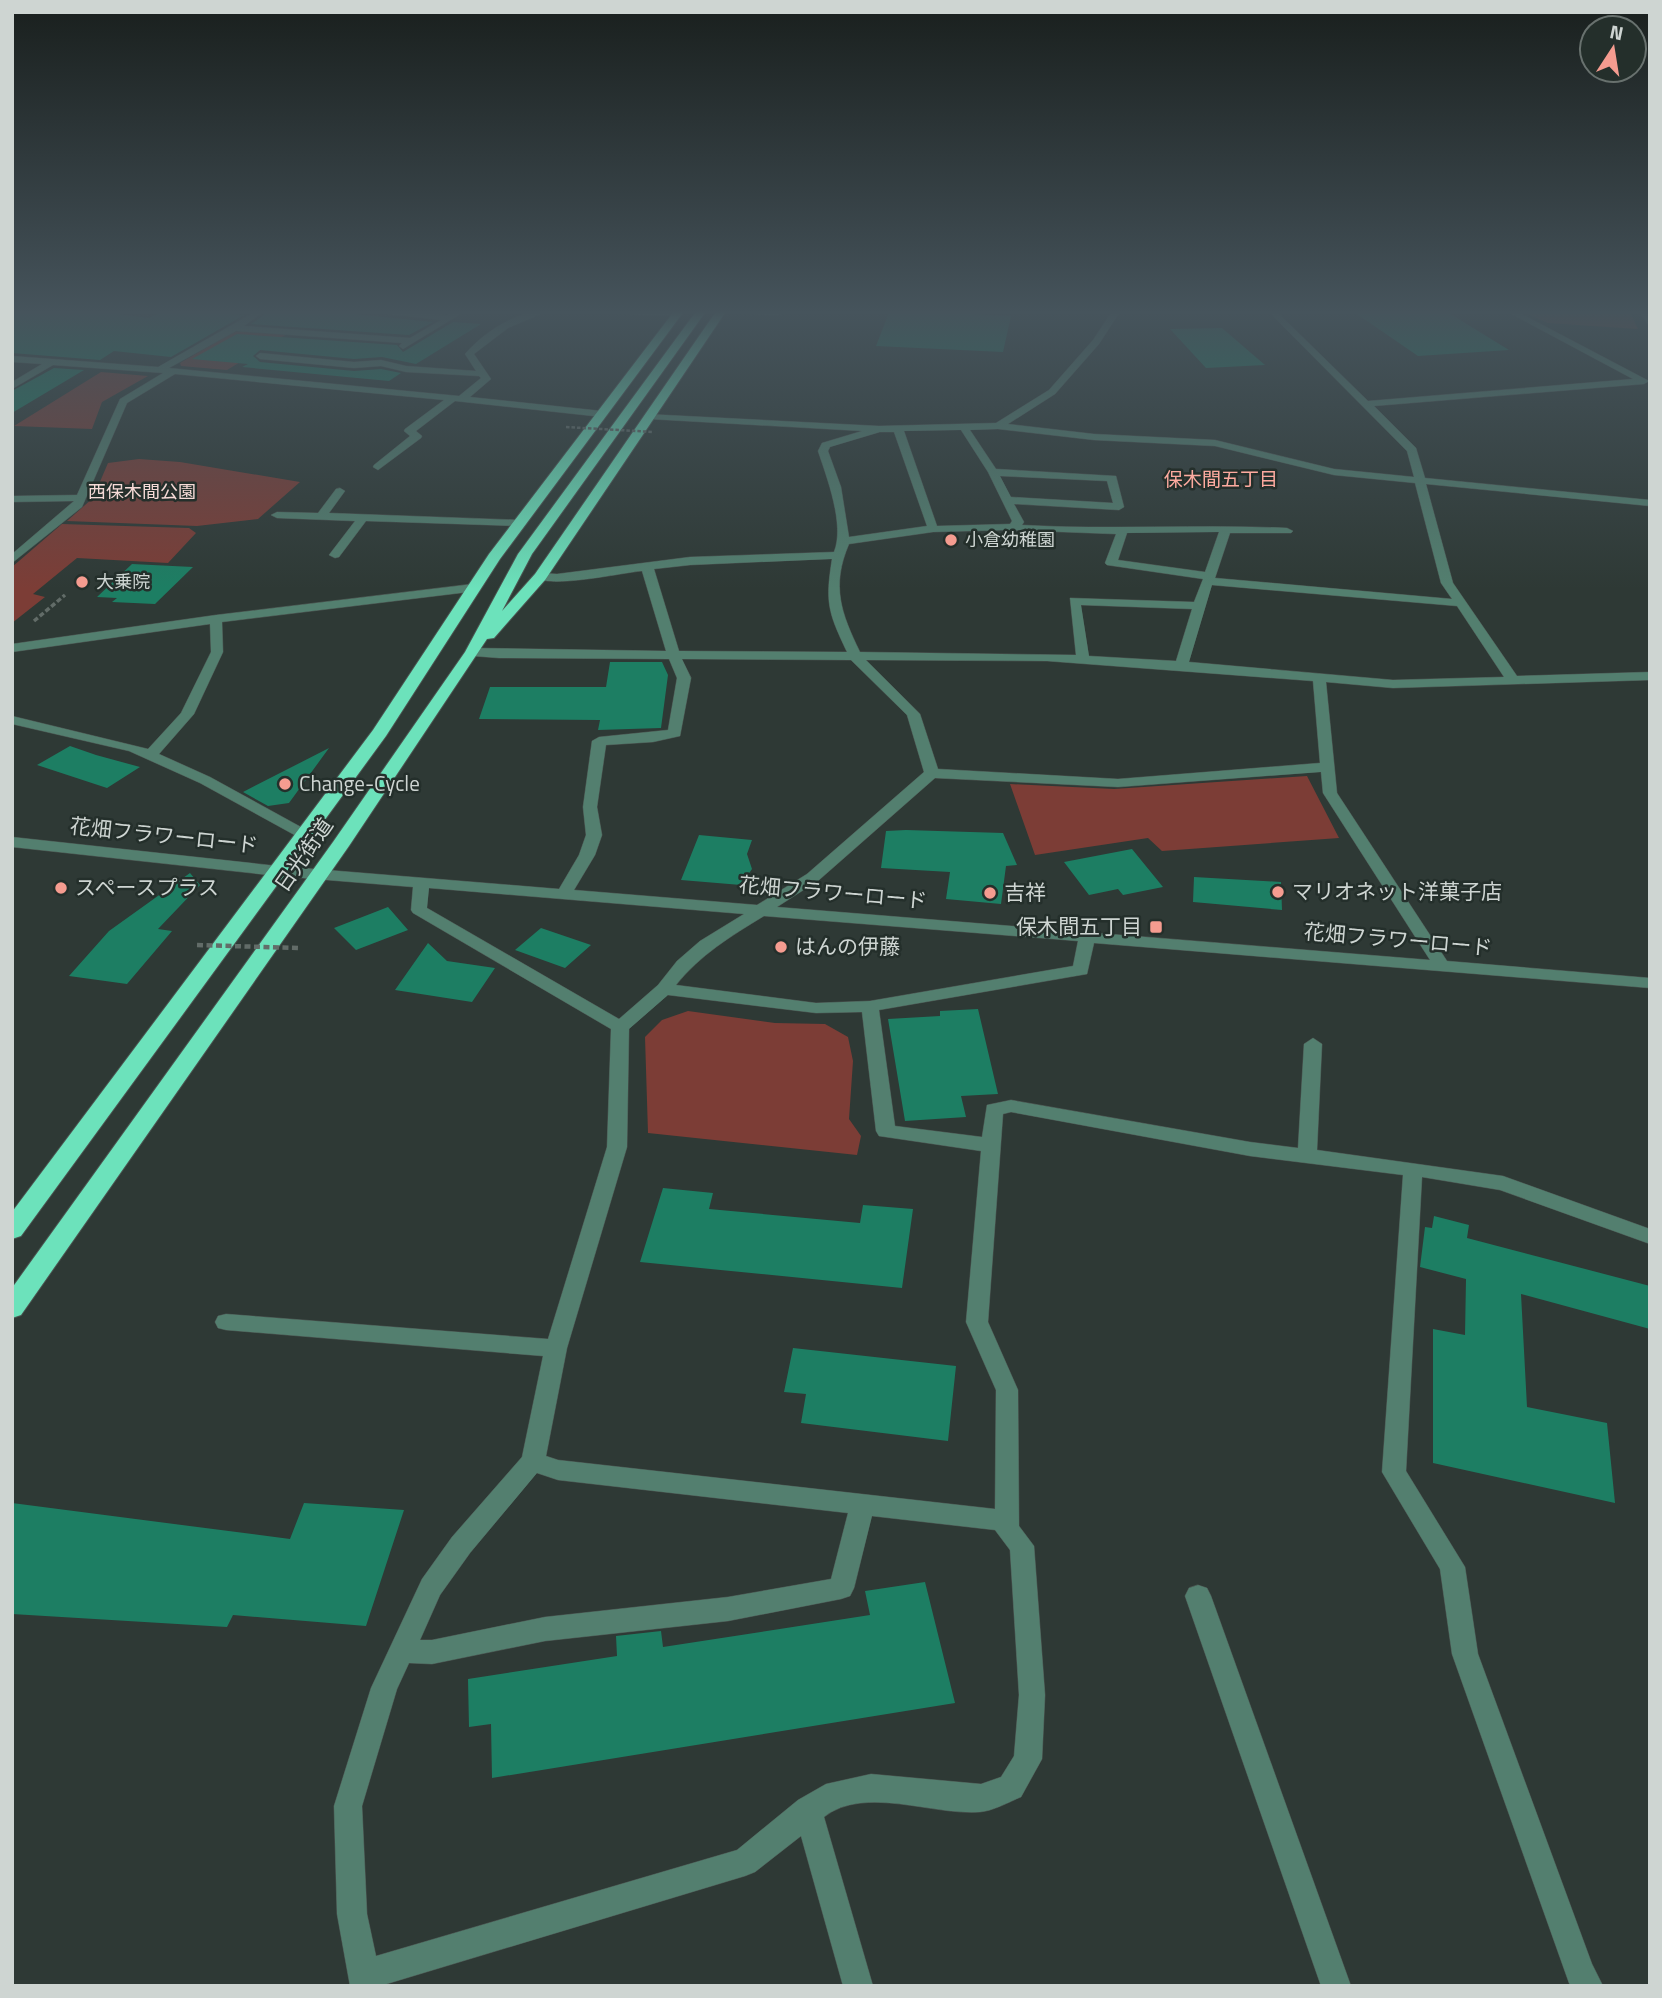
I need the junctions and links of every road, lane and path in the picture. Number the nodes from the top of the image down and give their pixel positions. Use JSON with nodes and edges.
{"nodes":[{"id":1,"x":122,"y":403,"type":"edge"},
{"id":2,"x":450,"y":403,"type":"edge"},
{"id":3,"x":505,"y":403,"type":"edge"},
{"id":4,"x":610,"y":403,"type":"edge"},
{"id":5,"x":635,"y":403,"type":"edge"},
{"id":6,"x":658,"y":403,"type":"edge"},
{"id":7,"x":1034,"y":403,"type":"edge"},
{"id":8,"x":1378,"y":403,"type":"edge"},
{"id":9,"x":1368,"y":404,"type":"joint"},
{"id":10,"x":602,"y":414,"type":"junction"},
{"id":11,"x":649,"y":416,"type":"junction"},
{"id":12,"x":963,"y":426,"type":"junction"},
{"id":13,"x":998,"y":426,"type":"junction"},
{"id":14,"x":566,"y":427,"type":"dead end"},
{"id":15,"x":813,"y":427,"type":"junction"},
{"id":16,"x":888,"y":428,"type":"junction"},
{"id":17,"x":653,"y":432,"type":"dead end"},
{"id":18,"x":824,"y":449,"type":"junction"},
{"id":19,"x":378,"y":467,"type":"dead end"},
{"id":20,"x":993,"y":472,"type":"junction"},
{"id":21,"x":1421,"y":481,"type":"junction"},
{"id":22,"x":340,"y":491,"type":"dead end"},
{"id":23,"x":82,"y":498,"type":"junction"},
{"id":24,"x":12,"y":499,"type":"edge"},
{"id":25,"x":1009,"y":500,"type":"junction"},
{"id":26,"x":1650,"y":503,"type":"edge"},
{"id":27,"x":277,"y":515,"type":"dead end"},
{"id":28,"x":321,"y":516,"type":"junction"},
{"id":29,"x":362,"y":519,"type":"junction"},
{"id":30,"x":520,"y":523,"type":"junction"},
{"id":31,"x":1006,"y":527,"type":"junction"},
{"id":32,"x":1226,"y":528,"type":"junction"},
{"id":33,"x":933,"y":529,"type":"junction"},
{"id":34,"x":1123,"y":530,"type":"junction"},
{"id":35,"x":1287,"y":531,"type":"dead end"},
{"id":36,"x":841,"y":548,"type":"junction"},
{"id":37,"x":335,"y":555,"type":"dead end"},
{"id":38,"x":12,"y":560,"type":"edge"},
{"id":39,"x":647,"y":567,"type":"junction"},
{"id":40,"x":540,"y":577,"type":"junction"},
{"id":41,"x":1209,"y":578,"type":"junction"},
{"id":42,"x":472,"y":588,"type":"junction"},
{"id":43,"x":65,"y":595,"type":"dead end"},
{"id":44,"x":1460,"y":603,"type":"junction"},
{"id":45,"x":1199,"y":606,"type":"junction"},
{"id":46,"x":216,"y":619,"type":"junction"},
{"id":47,"x":33,"y":622,"type":"dead end"},
{"id":48,"x":12,"y":648,"type":"edge"},
{"id":49,"x":473,"y":652,"type":"junction"},
{"id":50,"x":674,"y":655,"type":"junction"},
{"id":51,"x":855,"y":656,"type":"junction"},
{"id":52,"x":1083,"y":658,"type":"junction"},
{"id":53,"x":1181,"y":665,"type":"junction"},
{"id":54,"x":1650,"y":676,"type":"edge"},
{"id":55,"x":1320,"y":678,"type":"junction"},
{"id":56,"x":1513,"y":680,"type":"junction"},
{"id":57,"x":12,"y":720,"type":"edge"},
{"id":58,"x":151,"y":755,"type":"junction"},
{"id":59,"x":1328,"y":767,"type":"junction"},
{"id":60,"x":932,"y":773,"type":"junction"},
{"id":61,"x":305,"y":835,"type":"junction"},
{"id":62,"x":12,"y":842,"type":"edge"},
{"id":63,"x":278,"y":871,"type":"junction"},
{"id":64,"x":320,"y":874,"type":"junction"},
{"id":65,"x":421,"y":883,"type":"junction"},
{"id":66,"x":564,"y":894,"type":"junction"},
{"id":67,"x":763,"y":911,"type":"junction"},
{"id":68,"x":1087,"y":937,"type":"junction"},
{"id":69,"x":197,"y":945,"type":"dead end"},
{"id":70,"x":298,"y":948,"type":"dead end"},
{"id":71,"x":1443,"y":966,"type":"junction"},
{"id":72,"x":1650,"y":983,"type":"edge"},
{"id":73,"x":664,"y":989,"type":"junction"},
{"id":74,"x":870,"y":1006,"type":"junction"},
{"id":75,"x":620,"y":1027,"type":"junction"},
{"id":76,"x":1313,"y":1044,"type":"dead end"},
{"id":77,"x":989,"y":1145,"type":"junction"},
{"id":78,"x":1307,"y":1155,"type":"junction"},
{"id":79,"x":1413,"y":1168,"type":"junction"},
{"id":80,"x":12,"y":1230,"type":"edge"},
{"id":81,"x":1650,"y":1237,"type":"edge"},
{"id":82,"x":12,"y":1308,"type":"edge"},
{"id":83,"x":226,"y":1322,"type":"dead end"},
{"id":84,"x":556,"y":1348,"type":"junction"},
{"id":85,"x":533,"y":1461,"type":"junction"},
{"id":86,"x":862,"y":1506,"type":"junction"},
{"id":87,"x":1007,"y":1521,"type":"junction"},
{"id":88,"x":1198,"y":1596,"type":"dead end"},
{"id":89,"x":402,"y":1651,"type":"junction"},
{"id":90,"x":808,"y":1810,"type":"junction"},
{"id":91,"x":365,"y":1980,"type":"edge"},
{"id":92,"x":858,"y":1986,"type":"edge"},
{"id":93,"x":1336,"y":1986,"type":"edge"},
{"id":94,"x":1588,"y":1986,"type":"edge"}],
"edges":[{"from":1,"to":23,"type":"street"},
{"from":2,"to":19,"type":"street"},
{"from":3,"to":10,"type":"street"},
{"from":4,"to":10,"type":"highway","name":"日光街道"},
{"from":5,"to":49,"type":"highway","name":"日光街道"},
{"from":6,"to":11,"type":"highway"},
{"from":7,"to":13,"type":"street"},
{"from":8,"to":9,"type":"street"},
{"from":9,"to":21,"type":"street"},
{"from":10,"to":30,"type":"highway","name":"日光街道"},
{"from":11,"to":15,"type":"street"},
{"from":11,"to":40,"type":"highway"},
{"from":12,"to":13,"type":"street"},
{"from":12,"to":16,"type":"street"},
{"from":12,"to":20,"type":"street"},
{"from":13,"to":21,"type":"street"},
{"from":14,"to":17,"type":"path","bridge":true},
{"from":15,"to":16,"type":"street"},
{"from":15,"to":18,"type":"street"},
{"from":16,"to":18,"type":"street"},
{"from":16,"to":33,"type":"street"},
{"from":18,"to":36,"type":"street"},
{"from":20,"to":25,"type":"street"},
{"from":20,"to":25,"type":"street"},
{"from":21,"to":26,"type":"street"},
{"from":21,"to":44,"type":"street"},
{"from":22,"to":28,"type":"street"},
{"from":23,"to":24,"type":"street"},
{"from":23,"to":38,"type":"street"},
{"from":25,"to":31,"type":"street"},
{"from":27,"to":28,"type":"street"},
{"from":28,"to":29,"type":"street"},
{"from":29,"to":30,"type":"street"},
{"from":29,"to":37,"type":"street"},
{"from":30,"to":42,"type":"highway","name":"日光街道"},
{"from":31,"to":33,"type":"street"},
{"from":31,"to":34,"type":"street"},
{"from":32,"to":34,"type":"street"},
{"from":32,"to":35,"type":"street"},
{"from":32,"to":41,"type":"street"},
{"from":33,"to":36,"type":"street"},
{"from":34,"to":41,"type":"street"},
{"from":36,"to":39,"type":"street"},
{"from":36,"to":51,"type":"street"},
{"from":39,"to":40,"type":"street"},
{"from":39,"to":50,"type":"street"},
{"from":40,"to":49,"type":"highway"},
{"from":41,"to":44,"type":"street"},
{"from":41,"to":45,"type":"street"},
{"from":42,"to":46,"type":"street"},
{"from":42,"to":61,"type":"highway","name":"日光街道"},
{"from":43,"to":47,"type":"path"},
{"from":44,"to":56,"type":"street"},
{"from":45,"to":52,"type":"street"},
{"from":45,"to":53,"type":"street"},
{"from":46,"to":48,"type":"street"},
{"from":46,"to":58,"type":"street"},
{"from":49,"to":50,"type":"street"},
{"from":49,"to":64,"type":"highway","name":"日光街道"},
{"from":50,"to":51,"type":"street"},
{"from":50,"to":66,"type":"street"},
{"from":51,"to":52,"type":"street"},
{"from":51,"to":60,"type":"street"},
{"from":52,"to":53,"type":"street"},
{"from":53,"to":55,"type":"street"},
{"from":54,"to":56,"type":"street"},
{"from":55,"to":56,"type":"street"},
{"from":55,"to":59,"type":"street"},
{"from":57,"to":58,"type":"street"},
{"from":58,"to":61,"type":"street"},
{"from":59,"to":60,"type":"street"},
{"from":59,"to":71,"type":"street"},
{"from":60,"to":67,"type":"street"},
{"from":61,"to":63,"type":"highway","name":"日光街道"},
{"from":62,"to":63,"type":"street","name":"花畑フラワーロード"},
{"from":63,"to":64,"type":"street","name":"花畑フラワーロード"},
{"from":63,"to":80,"type":"highway","name":"日光街道"},
{"from":64,"to":65,"type":"street","name":"花畑フラワーロード"},
{"from":64,"to":82,"type":"highway","name":"日光街道"},
{"from":65,"to":66,"type":"street","name":"花畑フラワーロード"},
{"from":65,"to":75,"type":"street"},
{"from":66,"to":67,"type":"street","name":"花畑フラワーロード"},
{"from":67,"to":68,"type":"street","name":"花畑フラワーロード"},
{"from":67,"to":73,"type":"street"},
{"from":68,"to":71,"type":"street","name":"花畑フラワーロード"},
{"from":68,"to":74,"type":"street"},
{"from":69,"to":70,"type":"path","bridge":true},
{"from":71,"to":72,"type":"street","name":"花畑フラワーロード"},
{"from":73,"to":74,"type":"street"},
{"from":73,"to":75,"type":"street"},
{"from":74,"to":77,"type":"street"},
{"from":75,"to":84,"type":"street"},
{"from":76,"to":78,"type":"street"},
{"from":77,"to":78,"type":"street"},
{"from":77,"to":87,"type":"street"},
{"from":78,"to":79,"type":"street"},
{"from":79,"to":81,"type":"street"},
{"from":79,"to":94,"type":"street"},
{"from":83,"to":84,"type":"street"},
{"from":84,"to":85,"type":"street"},
{"from":85,"to":86,"type":"street"},
{"from":85,"to":89,"type":"street"},
{"from":86,"to":87,"type":"street"},
{"from":86,"to":89,"type":"street"},
{"from":87,"to":90,"type":"street"},
{"from":88,"to":93,"type":"street"},
{"from":89,"to":91,"type":"street"},
{"from":90,"to":91,"type":"street"},
{"from":90,"to":92,"type":"street"}]}
